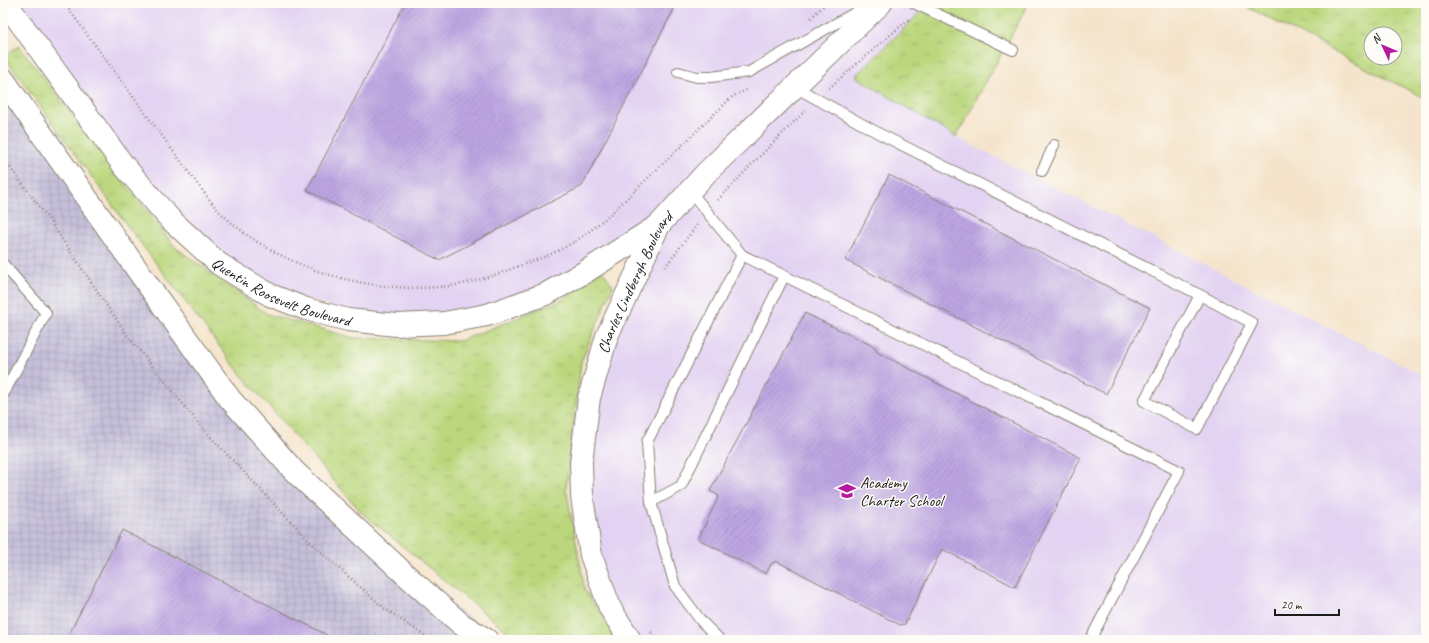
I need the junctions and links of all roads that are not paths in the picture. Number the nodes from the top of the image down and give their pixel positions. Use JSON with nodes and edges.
{"nodes":[{"id":1,"x":6,"y":3,"type":"edge"},
{"id":2,"x":872,"y":3,"type":"edge"},
{"id":3,"x":881,"y":3,"type":"edge"},
{"id":4,"x":914,"y":3,"type":"edge"},
{"id":5,"x":1013,"y":50,"type":"dead end"},
{"id":6,"x":678,"y":72,"type":"dead end"},
{"id":7,"x":3,"y":79,"type":"edge"},
{"id":8,"x":794,"y":87,"type":"junction"},
{"id":9,"x":1054,"y":145,"type":"dead end"},
{"id":10,"x":1042,"y":171,"type":"dead end"},
{"id":11,"x":690,"y":191,"type":"junction"},
{"id":12,"x":659,"y":225,"type":"junction"},
{"id":13,"x":742,"y":255,"type":"junction"},
{"id":14,"x":3,"y":264,"type":"edge"},
{"id":15,"x":784,"y":276,"type":"junction"},
{"id":16,"x":1200,"y":295,"type":"junction"},
{"id":17,"x":3,"y":395,"type":"edge"},
{"id":18,"x":651,"y":502,"type":"junction"},
{"id":19,"x":487,"y":640,"type":"edge"},
{"id":20,"x":630,"y":640,"type":"edge"},
{"id":21,"x":720,"y":640,"type":"edge"},
{"id":22,"x":1090,"y":640,"type":"edge"}],
"edges":[{"from":1,"to":12,"type":"street","name":"Quentin Roosevelt Boulevard"},
{"from":2,"to":6,"type":"lane"},
{"from":3,"to":8,"type":"street","name":"Charles Lindbergh Boulevard"},
{"from":4,"to":5,"type":"lane"},
{"from":7,"to":19,"type":"street"},
{"from":8,"to":11,"type":"street","name":"Charles Lindbergh Boulevard"},
{"from":8,"to":16,"type":"lane"},
{"from":9,"to":10,"type":"lane"},
{"from":11,"to":12,"type":"street","name":"Charles Lindbergh Boulevard"},
{"from":11,"to":13,"type":"lane"},
{"from":12,"to":20,"type":"street","name":"Charles Lindbergh Boulevard"},
{"from":13,"to":15,"type":"lane"},
{"from":13,"to":18,"type":"lane"},
{"from":14,"to":17,"type":"lane"},
{"from":15,"to":18,"type":"lane"},
{"from":15,"to":22,"type":"lane"},
{"from":16,"to":16,"type":"lane"},
{"from":18,"to":21,"type":"lane"}]}
